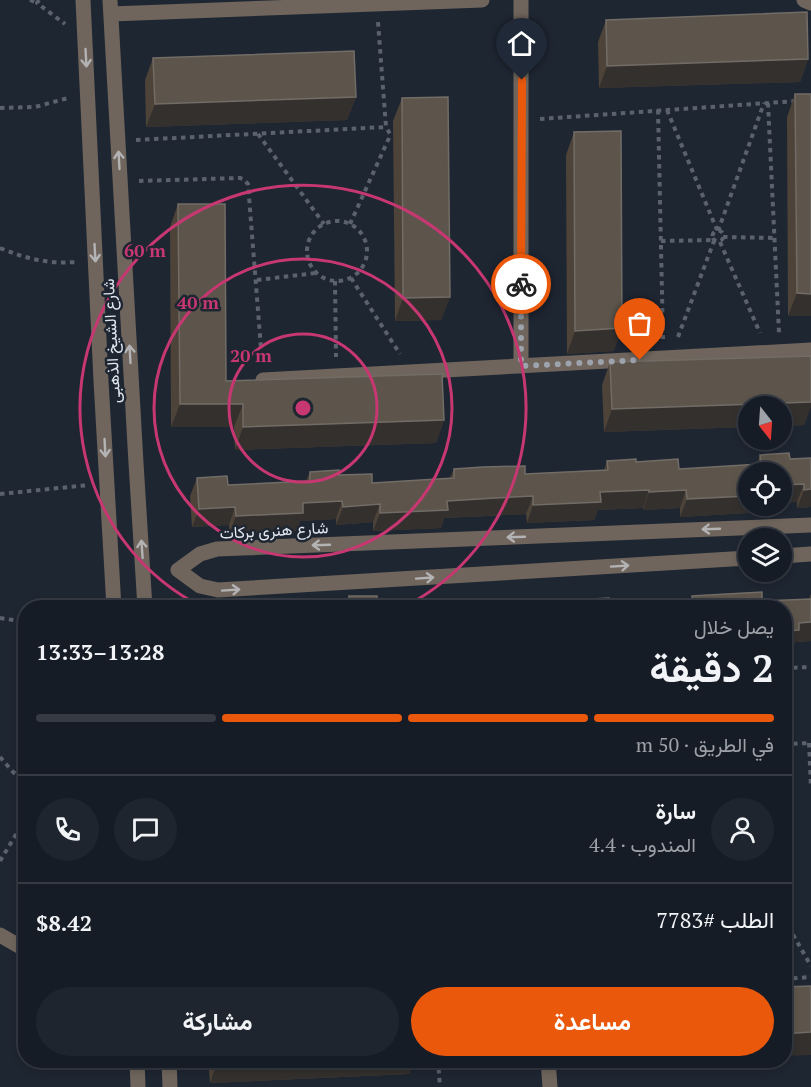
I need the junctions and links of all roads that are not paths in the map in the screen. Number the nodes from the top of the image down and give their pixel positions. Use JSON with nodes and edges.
{"nodes":[{"id":1,"x":83,"y":0,"type":"edge"},
{"id":2,"x":482,"y":0,"type":"edge"},
{"id":3,"x":521,"y":0,"type":"edge"},
{"id":4,"x":804,"y":0,"type":"edge"},
{"id":5,"x":811,"y":3,"type":"edge"},
{"id":6,"x":110,"y":7,"type":"edge"},
{"id":7,"x":811,"y":350,"type":"edge"},
{"id":8,"x":521,"y":366,"type":"junction"},
{"id":9,"x":263,"y":380,"type":"edge"},
{"id":10,"x":811,"y":525,"type":"edge"},
{"id":11,"x":811,"y":554,"type":"edge"},
{"id":12,"x":792,"y":555,"type":"edge"},
{"id":13,"x":738,"y":559,"type":"edge"},
{"id":14,"x":114,"y":600,"type":"edge"},
{"id":15,"x":145,"y":600,"type":"edge"},
{"id":16,"x":0,"y":935,"type":"edge"},
{"id":17,"x":18,"y":945,"type":"edge"},
{"id":18,"x":137,"y":1068,"type":"edge"},
{"id":19,"x":169,"y":1068,"type":"edge"},
{"id":20,"x":548,"y":1068,"type":"edge"},
{"id":21,"x":138,"y":1087,"type":"edge"},
{"id":22,"x":170,"y":1087,"type":"edge"},
{"id":23,"x":549,"y":1087,"type":"edge"}],
"edges":[{"from":1,"to":14,"type":"street","name":"شارع الشيخ الذهبى","one_way":true},
{"from":2,"to":6,"type":"street"},
{"from":3,"to":8,"type":"street"},
{"from":4,"to":5,"type":"street"},
{"from":15,"to":6,"type":"street","name":"شارع الشيخ الذهبى","one_way":true},
{"from":7,"to":8,"type":"street"},
{"from":8,"to":9,"type":"street"},
{"from":10,"to":13,"type":"street","name":"شارع هنرى بركات","one_way":true},
{"from":11,"to":12,"type":"street"},
{"from":16,"to":17,"type":"street"},
{"from":18,"to":21,"type":"street"},
{"from":19,"to":22,"type":"street"},
{"from":20,"to":23,"type":"street"}]}
